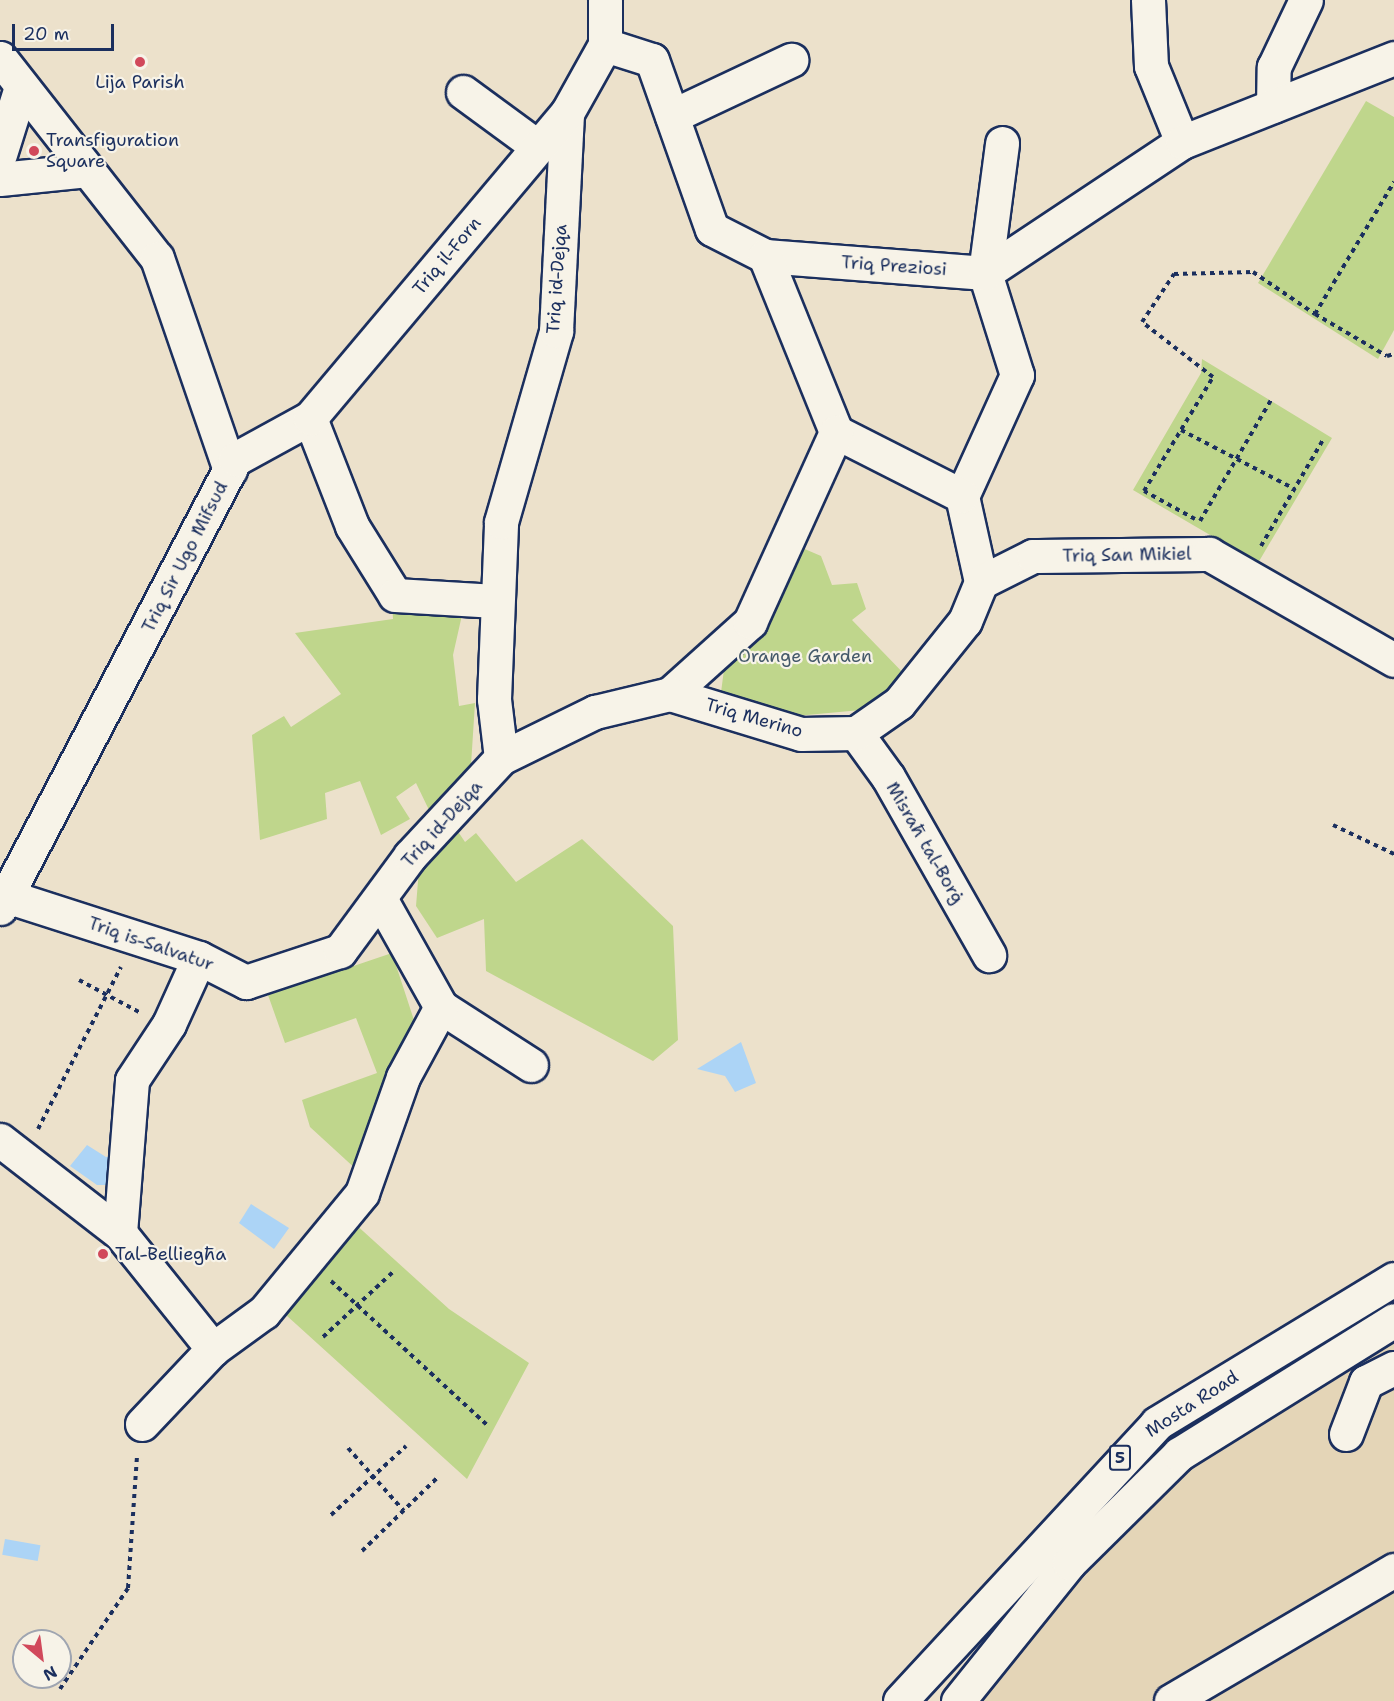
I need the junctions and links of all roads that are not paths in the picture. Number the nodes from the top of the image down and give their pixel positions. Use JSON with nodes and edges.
{"nodes":[{"id":1,"x":605,"y":0,"type":"edge"},
{"id":2,"x":1148,"y":0,"type":"edge"},
{"id":3,"x":1306,"y":0,"type":"edge"},
{"id":4,"x":605,"y":45,"type":"junction"},
{"id":5,"x":1394,"y":57,"type":"edge"},
{"id":6,"x":0,"y":58,"type":"edge"},
{"id":7,"x":790,"y":60,"type":"dead end"},
{"id":8,"x":21,"y":87,"type":"junction"},
{"id":9,"x":463,"y":92,"type":"dead end"},
{"id":10,"x":1273,"y":106,"type":"junction"},
{"id":11,"x":567,"y":112,"type":"junction"},
{"id":12,"x":672,"y":116,"type":"junction"},
{"id":13,"x":1002,"y":142,"type":"dead end"},
{"id":14,"x":1182,"y":142,"type":"junction"},
{"id":15,"x":538,"y":147,"type":"junction"},
{"id":16,"x":0,"y":154,"type":"edge"},
{"id":17,"x":88,"y":170,"type":"junction"},
{"id":18,"x":0,"y":178,"type":"edge"},
{"id":19,"x":765,"y":256,"type":"junction"},
{"id":20,"x":985,"y":273,"type":"junction"},
{"id":21,"x":310,"y":418,"type":"junction"},
{"id":22,"x":836,"y":432,"type":"junction"},
{"id":23,"x":230,"y":470,"type":"junction"},
{"id":24,"x":962,"y":496,"type":"junction"},
{"id":25,"x":981,"y":582,"type":"junction"},
{"id":26,"x":496,"y":601,"type":"junction"},
{"id":27,"x":1394,"y":660,"type":"edge"},
{"id":28,"x":670,"y":694,"type":"junction"},
{"id":29,"x":856,"y":734,"type":"junction"},
{"id":30,"x":501,"y":758,"type":"junction"},
{"id":31,"x":2,"y":899,"type":"edge"},
{"id":32,"x":381,"y":900,"type":"junction"},
{"id":33,"x":989,"y":956,"type":"dead end"},
{"id":34,"x":199,"y":958,"type":"junction"},
{"id":35,"x":441,"y":1007,"type":"junction"},
{"id":36,"x":531,"y":1065,"type":"dead end"},
{"id":37,"x":0,"y":1140,"type":"edge"},
{"id":38,"x":120,"y":1233,"type":"junction"},
{"id":39,"x":1394,"y":1280,"type":"edge"},
{"id":40,"x":1394,"y":1320,"type":"edge"},
{"id":41,"x":213,"y":1349,"type":"junction"},
{"id":42,"x":1394,"y":1368,"type":"edge"},
{"id":43,"x":142,"y":1424,"type":"road end"},
{"id":44,"x":1346,"y":1434,"type":"dead end"},
{"id":45,"x":1394,"y":1570,"type":"edge"},
{"id":46,"x":900,"y":1701,"type":"edge"},
{"id":47,"x":958,"y":1701,"type":"edge"},
{"id":48,"x":1171,"y":1701,"type":"edge"}],
"edges":[{"from":1,"to":4,"type":"main road","name":"Triq il-Forn"},
{"from":2,"to":14,"type":"main road"},
{"from":3,"to":10,"type":"main road"},
{"from":4,"to":11,"type":"main road","name":"Triq il-Forn"},
{"from":4,"to":12,"type":"main road","name":"Triq Preziosi"},
{"from":5,"to":10,"type":"main road"},
{"from":6,"to":8,"type":"main road","name":"Triq Sir Ugo Mifsud"},
{"from":7,"to":12,"type":"main road"},
{"from":8,"to":16,"type":"main road"},
{"from":8,"to":17,"type":"main road","name":"Triq Sir Ugo Mifsud"},
{"from":9,"to":15,"type":"main road"},
{"from":10,"to":14,"type":"main road"},
{"from":11,"to":15,"type":"main road","name":"Triq il-Forn"},
{"from":11,"to":26,"type":"main road","name":"Triq id-Dejqa"},
{"from":12,"to":19,"type":"main road","name":"Triq Preziosi"},
{"from":13,"to":20,"type":"main road"},
{"from":14,"to":20,"type":"main road"},
{"from":15,"to":21,"type":"main road","name":"Triq il-Forn"},
{"from":17,"to":18,"type":"main road"},
{"from":17,"to":23,"type":"main road","name":"Triq Sir Ugo Mifsud"},
{"from":19,"to":20,"type":"main road","name":"Triq Preziosi"},
{"from":19,"to":22,"type":"main road"},
{"from":20,"to":24,"type":"main road"},
{"from":21,"to":23,"type":"main road","name":"Triq il-Forn"},
{"from":21,"to":26,"type":"main road"},
{"from":22,"to":24,"type":"main road"},
{"from":22,"to":28,"type":"main road"},
{"from":23,"to":31,"type":"main road","name":"Triq Sir Ugo Mifsud"},
{"from":24,"to":25,"type":"main road"},
{"from":25,"to":27,"type":"main road","name":"Triq San Mikiel"},
{"from":25,"to":29,"type":"main road"},
{"from":26,"to":30,"type":"main road","name":"Triq id-Dejqa"},
{"from":28,"to":29,"type":"main road","name":"Triq Merino"},
{"from":28,"to":30,"type":"main road"},
{"from":29,"to":33,"type":"main road","name":"Misraħ tal-Borġ"},
{"from":30,"to":32,"type":"main road","name":"Triq id-Dejqa"},
{"from":31,"to":34,"type":"main road","name":"Triq is-Salvatur"},
{"from":32,"to":34,"type":"main road","name":"Triq is-Salvatur"},
{"from":32,"to":35,"type":"main road"},
{"from":34,"to":38,"type":"main road"},
{"from":35,"to":36,"type":"main road"},
{"from":35,"to":41,"type":"main road"},
{"from":37,"to":38,"type":"main road"},
{"from":38,"to":41,"type":"main road"},
{"from":39,"to":46,"type":"main road","name":"Mosta Road","number":"5"},
{"from":40,"to":47,"type":"main road","name":"Mosta Road","number":"5"},
{"from":41,"to":43,"type":"main road"},
{"from":42,"to":44,"type":"main road"},
{"from":45,"to":48,"type":"main road"}]}
